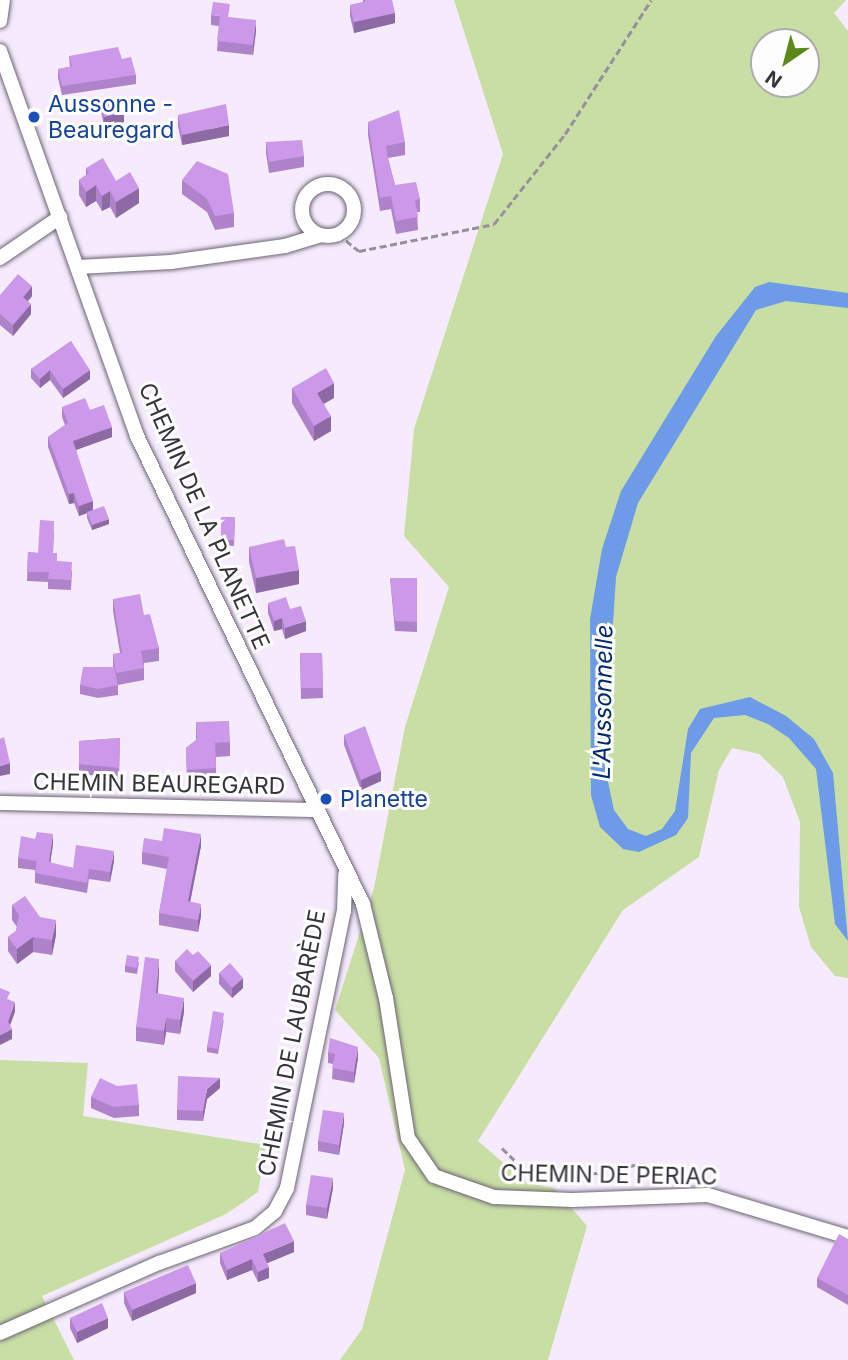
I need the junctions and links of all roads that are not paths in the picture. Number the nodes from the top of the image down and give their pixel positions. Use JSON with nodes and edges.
{"nodes":[{"id":1,"x":3,"y":0,"type":"edge"},
{"id":2,"x":0,"y":20,"type":"edge"},
{"id":3,"x":0,"y":51,"type":"edge"},
{"id":4,"x":60,"y":218,"type":"junction"},
{"id":5,"x":320,"y":235,"type":"junction"},
{"id":6,"x":0,"y":258,"type":"edge"},
{"id":7,"x":78,"y":267,"type":"junction"},
{"id":8,"x":0,"y":803,"type":"edge"},
{"id":9,"x":316,"y":810,"type":"junction"},
{"id":10,"x":345,"y":873,"type":"junction"},
{"id":11,"x":848,"y":1237,"type":"edge"},
{"id":12,"x":0,"y":1333,"type":"edge"}],
"edges":[{"from":1,"to":2,"type":"street"},
{"from":3,"to":4,"type":"street","name":"CHEMIN DE LA PLANETTE"},
{"from":4,"to":6,"type":"street"},
{"from":4,"to":7,"type":"street","name":"CHEMIN DE LA PLANETTE"},
{"from":5,"to":5,"type":"street"},
{"from":5,"to":7,"type":"street"},
{"from":7,"to":9,"type":"street","name":"CHEMIN DE LA PLANETTE"},
{"from":8,"to":9,"type":"street","name":"CHEMIN BEAUREGARD"},
{"from":9,"to":10,"type":"street","name":"CHEMIN DE LA PLANETTE"},
{"from":10,"to":11,"type":"street","name":"CHEMIN DE PERIAC"},
{"from":10,"to":12,"type":"street","name":"CHEMIN DE LAUBARÈDE"}]}
